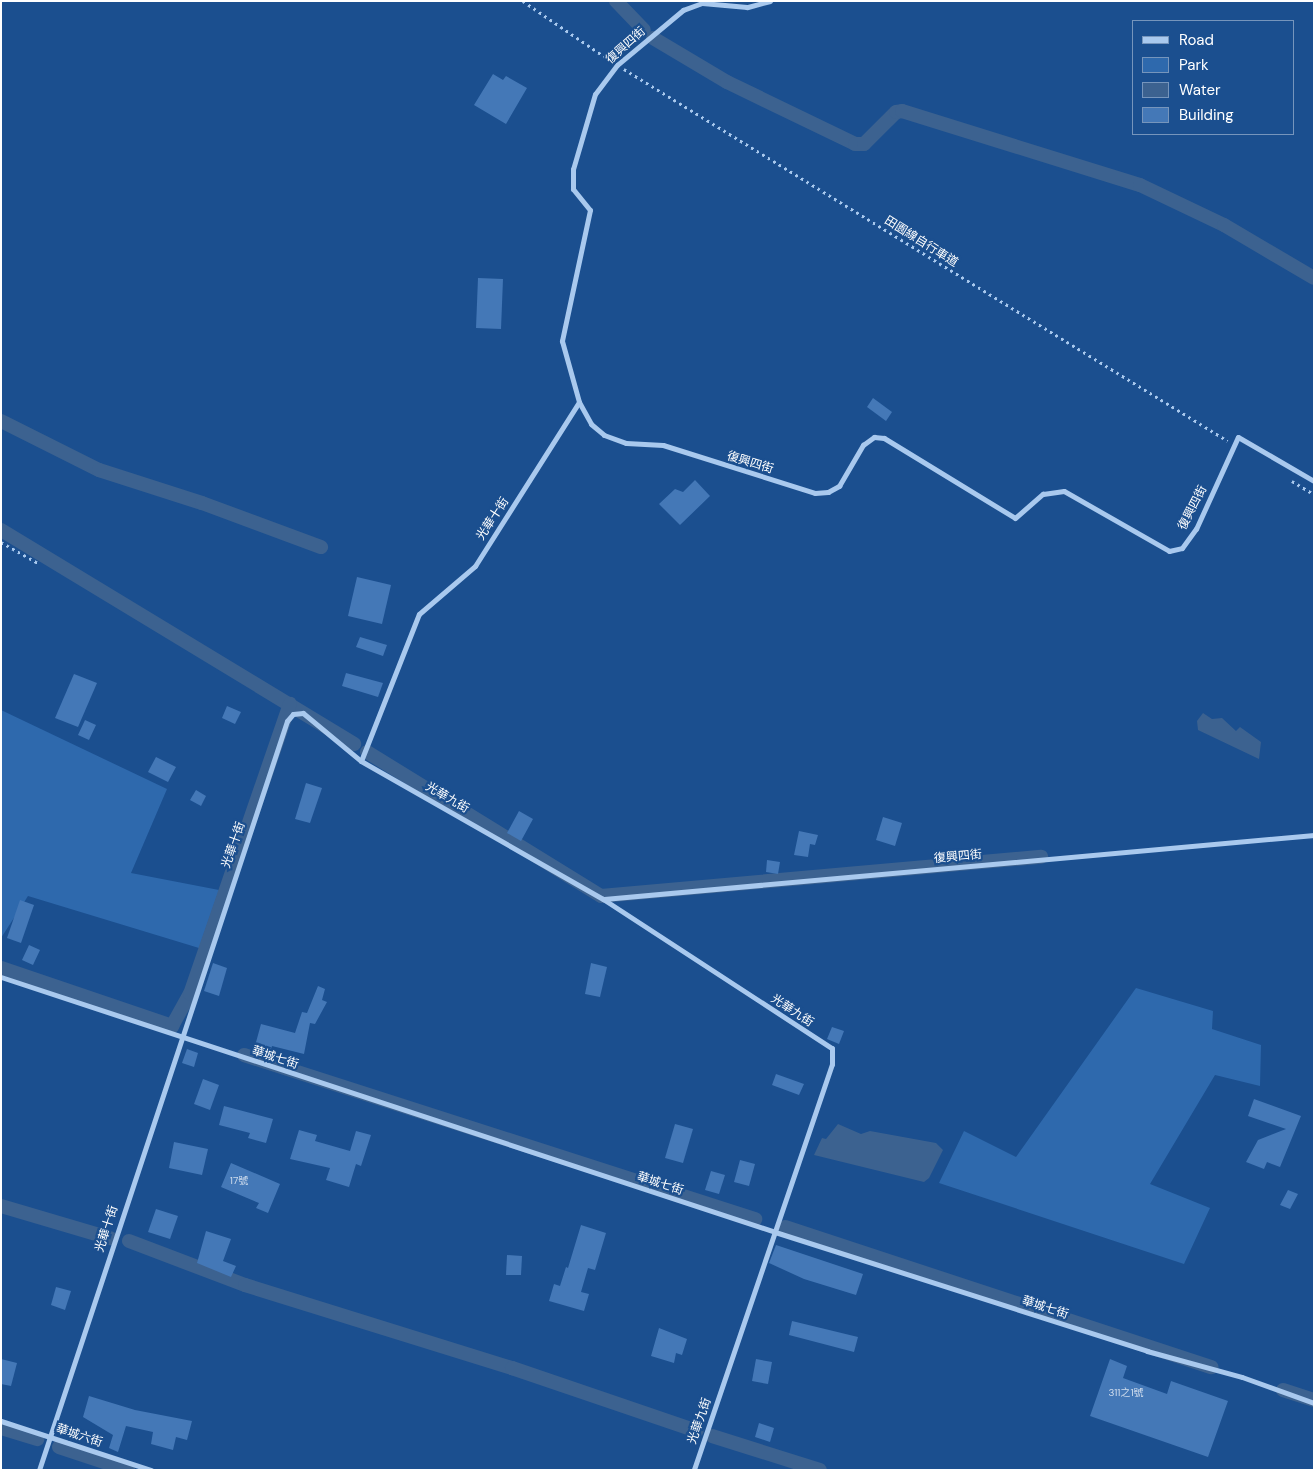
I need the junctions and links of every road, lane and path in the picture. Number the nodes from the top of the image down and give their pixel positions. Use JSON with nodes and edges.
{"nodes":[{"id":1,"x":523,"y":1,"type":"edge"},
{"id":2,"x":770,"y":1,"type":"edge"},
{"id":3,"x":617,"y":66,"type":"junction"},
{"id":4,"x":579,"y":402,"type":"junction"},
{"id":5,"x":1234,"y":446,"type":"junction"},
{"id":6,"x":1290,"y":479,"type":"dead end"},
{"id":7,"x":1314,"y":481,"type":"edge"},
{"id":8,"x":1314,"y":494,"type":"edge"},
{"id":9,"x":1,"y":542,"type":"edge"},
{"id":10,"x":38,"y":563,"type":"dead end"},
{"id":11,"x":361,"y":761,"type":"junction"},
{"id":12,"x":1314,"y":835,"type":"edge"},
{"id":13,"x":603,"y":900,"type":"junction"},
{"id":14,"x":1,"y":977,"type":"edge"},
{"id":15,"x":180,"y":1038,"type":"junction"},
{"id":16,"x":775,"y":1232,"type":"junction"},
{"id":17,"x":1314,"y":1403,"type":"edge"},
{"id":18,"x":1,"y":1421,"type":"edge"},
{"id":19,"x":50,"y":1437,"type":"junction"},
{"id":20,"x":39,"y":1470,"type":"edge"},
{"id":21,"x":151,"y":1470,"type":"edge"},
{"id":22,"x":694,"y":1470,"type":"edge"}],
"edges":[{"from":1,"to":3,"type":"path","name":"田園線自行車道"},
{"from":2,"to":3,"type":"street","name":"復興四街"},
{"from":3,"to":4,"type":"street","name":"復興四街"},
{"from":3,"to":5,"type":"path","name":"田園線自行車道"},
{"from":4,"to":5,"type":"street","name":"復興四街"},
{"from":4,"to":11,"type":"street","name":"光華十街"},
{"from":5,"to":7,"type":"street"},
{"from":6,"to":8,"type":"path"},
{"from":9,"to":10,"type":"path"},
{"from":11,"to":13,"type":"street","name":"光華九街"},
{"from":11,"to":15,"type":"street","name":"光華十街"},
{"from":12,"to":13,"type":"street","name":"復興四街"},
{"from":13,"to":16,"type":"street","name":"光華九街"},
{"from":14,"to":15,"type":"street","name":"華城七街"},
{"from":15,"to":16,"type":"street","name":"華城七街"},
{"from":15,"to":19,"type":"street","name":"光華十街"},
{"from":16,"to":17,"type":"street","name":"華城七街"},
{"from":16,"to":22,"type":"street","name":"光華九街"},
{"from":18,"to":19,"type":"street","name":"華城六街"},
{"from":19,"to":20,"type":"street","name":"光華十街"},
{"from":19,"to":21,"type":"street","name":"華城六街"}]}
